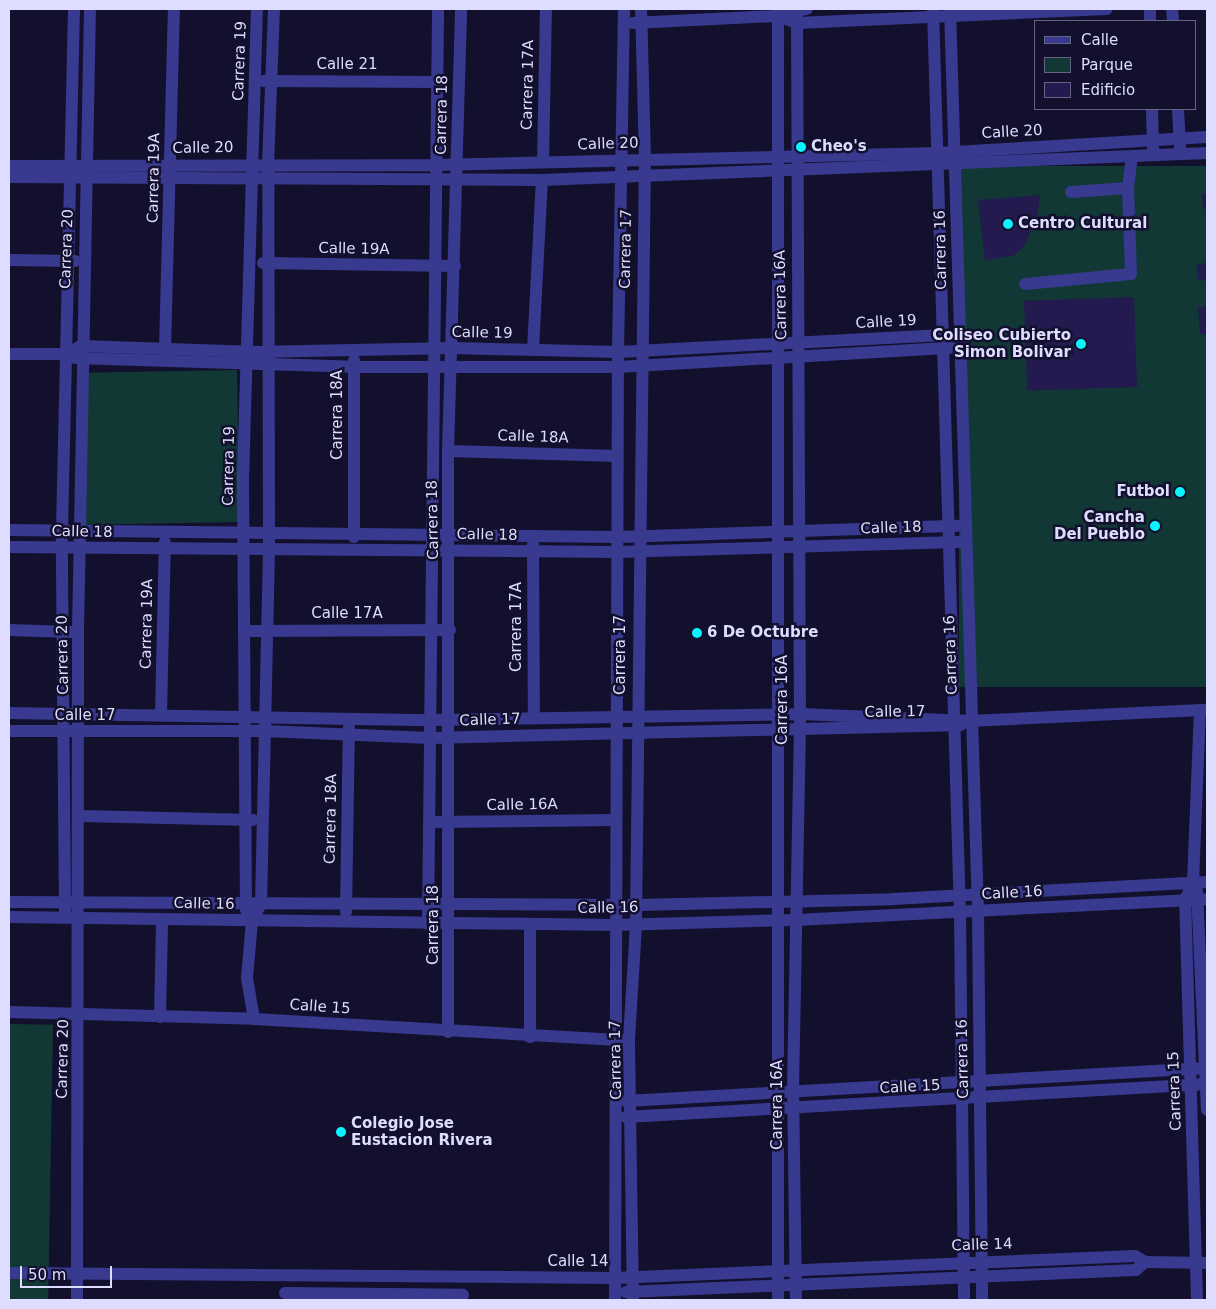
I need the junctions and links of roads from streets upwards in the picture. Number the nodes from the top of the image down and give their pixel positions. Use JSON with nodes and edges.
{"nodes":[{"id":1,"x":74,"y":9,"type":"edge"},
{"id":2,"x":90,"y":9,"type":"edge"},
{"id":3,"x":174,"y":9,"type":"edge"},
{"id":4,"x":257,"y":9,"type":"edge"},
{"id":5,"x":274,"y":9,"type":"edge"},
{"id":6,"x":438,"y":9,"type":"edge"},
{"id":7,"x":461,"y":9,"type":"edge"},
{"id":8,"x":546,"y":9,"type":"edge"},
{"id":9,"x":624,"y":9,"type":"edge"},
{"id":10,"x":641,"y":9,"type":"edge"},
{"id":11,"x":797,"y":9,"type":"edge"},
{"id":12,"x":807,"y":9,"type":"edge"},
{"id":13,"x":1107,"y":9,"type":"edge"},
{"id":14,"x":778,"y":12,"type":"edge"},
{"id":15,"x":933,"y":12,"type":"edge"},
{"id":16,"x":951,"y":12,"type":"edge"},
{"id":17,"x":640,"y":23,"type":"junction"},
{"id":18,"x":797,"y":23,"type":"junction"},
{"id":19,"x":624,"y":24,"type":"junction"},
{"id":20,"x":255,"y":80,"type":"junction"},
{"id":21,"x":271,"y":81,"type":"junction"},
{"id":22,"x":438,"y":82,"type":"junction"},
{"id":23,"x":1152,"y":110,"type":"edge"},
{"id":24,"x":1178,"y":110,"type":"edge"},
{"id":25,"x":1207,"y":137,"type":"edge"},
{"id":26,"x":1179,"y":139,"type":"junction"},
{"id":27,"x":1152,"y":140,"type":"junction"},
{"id":28,"x":955,"y":151,"type":"junction"},
{"id":29,"x":938,"y":153,"type":"junction"},
{"id":30,"x":1207,"y":153,"type":"edge"},
{"id":31,"x":1180,"y":154,"type":"junction"},
{"id":32,"x":778,"y":156,"type":"junction"},
{"id":33,"x":796,"y":156,"type":"junction"},
{"id":34,"x":1153,"y":156,"type":"junction"},
{"id":35,"x":1132,"y":157,"type":"junction"},
{"id":36,"x":645,"y":159,"type":"junction"},
{"id":37,"x":624,"y":160,"type":"junction"},
{"id":38,"x":543,"y":162,"type":"junction"},
{"id":39,"x":253,"y":163,"type":"junction"},
{"id":40,"x":458,"y":164,"type":"junction"},
{"id":41,"x":170,"y":165,"type":"junction"},
{"id":42,"x":268,"y":165,"type":"junction"},
{"id":43,"x":438,"y":165,"type":"junction"},
{"id":44,"x":955,"y":165,"type":"junction"},
{"id":45,"x":9,"y":166,"type":"edge"},
{"id":46,"x":938,"y":166,"type":"junction"},
{"id":47,"x":72,"y":172,"type":"junction"},
{"id":48,"x":796,"y":172,"type":"junction"},
{"id":49,"x":86,"y":173,"type":"junction"},
{"id":50,"x":778,"y":173,"type":"junction"},
{"id":51,"x":9,"y":177,"type":"edge"},
{"id":52,"x":624,"y":177,"type":"junction"},
{"id":53,"x":644,"y":177,"type":"junction"},
{"id":54,"x":171,"y":178,"type":"junction"},
{"id":55,"x":253,"y":180,"type":"junction"},
{"id":56,"x":438,"y":180,"type":"junction"},
{"id":57,"x":458,"y":180,"type":"junction"},
{"id":58,"x":542,"y":180,"type":"junction"},
{"id":59,"x":269,"y":181,"type":"junction"},
{"id":60,"x":1128,"y":188,"type":"junction"},
{"id":61,"x":1071,"y":192,"type":"dead end"},
{"id":62,"x":9,"y":260,"type":"edge"},
{"id":63,"x":67,"y":260,"type":"junction"},
{"id":64,"x":82,"y":262,"type":"junction"},
{"id":65,"x":251,"y":263,"type":"junction"},
{"id":66,"x":269,"y":263,"type":"junction"},
{"id":67,"x":434,"y":266,"type":"junction"},
{"id":68,"x":455,"y":266,"type":"junction"},
{"id":69,"x":1025,"y":284,"type":"dead end"},
{"id":70,"x":944,"y":335,"type":"junction"},
{"id":71,"x":959,"y":343,"type":"junction"},
{"id":72,"x":778,"y":344,"type":"junction"},
{"id":73,"x":798,"y":344,"type":"junction"},
{"id":74,"x":81,"y":346,"type":"junction"},
{"id":75,"x":453,"y":348,"type":"junction"},
{"id":76,"x":165,"y":349,"type":"junction"},
{"id":77,"x":431,"y":350,"type":"junction"},
{"id":78,"x":534,"y":350,"type":"junction"},
{"id":79,"x":640,"y":351,"type":"junction"},
{"id":80,"x":354,"y":352,"type":"junction"},
{"id":81,"x":618,"y":352,"type":"junction"},
{"id":82,"x":945,"y":352,"type":"junction"},
{"id":83,"x":9,"y":354,"type":"edge"},
{"id":84,"x":66,"y":354,"type":"junction"},
{"id":85,"x":249,"y":358,"type":"junction"},
{"id":86,"x":270,"y":358,"type":"junction"},
{"id":87,"x":798,"y":358,"type":"junction"},
{"id":88,"x":778,"y":359,"type":"junction"},
{"id":89,"x":81,"y":361,"type":"junction"},
{"id":90,"x":452,"y":364,"type":"junction"},
{"id":91,"x":431,"y":366,"type":"junction"},
{"id":92,"x":640,"y":366,"type":"junction"},
{"id":93,"x":354,"y":367,"type":"junction"},
{"id":94,"x":618,"y":367,"type":"junction"},
{"id":95,"x":448,"y":451,"type":"junction"},
{"id":96,"x":617,"y":456,"type":"junction"},
{"id":97,"x":950,"y":525,"type":"junction"},
{"id":98,"x":963,"y":526,"type":"junction"},
{"id":99,"x":9,"y":530,"type":"edge"},
{"id":100,"x":62,"y":530,"type":"junction"},
{"id":101,"x":80,"y":531,"type":"junction"},
{"id":102,"x":799,"y":532,"type":"junction"},
{"id":103,"x":269,"y":533,"type":"junction"},
{"id":104,"x":776,"y":533,"type":"junction"},
{"id":105,"x":165,"y":534,"type":"junction"},
{"id":106,"x":246,"y":534,"type":"junction"},
{"id":107,"x":450,"y":536,"type":"junction"},
{"id":108,"x":638,"y":536,"type":"junction"},
{"id":109,"x":354,"y":537,"type":"junction"},
{"id":110,"x":433,"y":537,"type":"junction"},
{"id":111,"x":618,"y":537,"type":"junction"},
{"id":112,"x":533,"y":538,"type":"junction"},
{"id":113,"x":950,"y":542,"type":"junction"},
{"id":114,"x":964,"y":542,"type":"junction"},
{"id":115,"x":9,"y":547,"type":"edge"},
{"id":116,"x":63,"y":548,"type":"junction"},
{"id":117,"x":80,"y":548,"type":"junction"},
{"id":118,"x":799,"y":548,"type":"junction"},
{"id":119,"x":165,"y":549,"type":"junction"},
{"id":120,"x":776,"y":549,"type":"junction"},
{"id":121,"x":246,"y":550,"type":"junction"},
{"id":122,"x":269,"y":550,"type":"junction"},
{"id":123,"x":432,"y":550,"type":"junction"},
{"id":124,"x":450,"y":550,"type":"junction"},
{"id":125,"x":637,"y":550,"type":"junction"},
{"id":126,"x":533,"y":551,"type":"junction"},
{"id":127,"x":618,"y":552,"type":"junction"},
{"id":128,"x":9,"y":630,"type":"edge"},
{"id":129,"x":245,"y":630,"type":"junction"},
{"id":130,"x":267,"y":630,"type":"junction"},
{"id":131,"x":450,"y":630,"type":"junction"},
{"id":132,"x":430,"y":631,"type":"junction"},
{"id":133,"x":63,"y":632,"type":"junction"},
{"id":134,"x":78,"y":632,"type":"junction"},
{"id":135,"x":1203,"y":710,"type":"edge"},
{"id":136,"x":9,"y":713,"type":"edge"},
{"id":137,"x":161,"y":714,"type":"junction"},
{"id":138,"x":777,"y":714,"type":"junction"},
{"id":139,"x":800,"y":714,"type":"junction"},
{"id":140,"x":63,"y":715,"type":"junction"},
{"id":141,"x":80,"y":715,"type":"junction"},
{"id":142,"x":245,"y":715,"type":"junction"},
{"id":143,"x":266,"y":715,"type":"junction"},
{"id":144,"x":618,"y":715,"type":"junction"},
{"id":145,"x":637,"y":715,"type":"junction"},
{"id":146,"x":349,"y":716,"type":"junction"},
{"id":147,"x":534,"y":717,"type":"junction"},
{"id":148,"x":450,"y":719,"type":"junction"},
{"id":149,"x":430,"y":720,"type":"junction"},
{"id":150,"x":970,"y":721,"type":"junction"},
{"id":151,"x":954,"y":723,"type":"junction"},
{"id":152,"x":800,"y":730,"type":"junction"},
{"id":153,"x":9,"y":731,"type":"edge"},
{"id":154,"x":265,"y":731,"type":"junction"},
{"id":155,"x":637,"y":731,"type":"junction"},
{"id":156,"x":778,"y":731,"type":"junction"},
{"id":157,"x":80,"y":732,"type":"junction"},
{"id":158,"x":245,"y":732,"type":"junction"},
{"id":159,"x":617,"y":732,"type":"junction"},
{"id":160,"x":63,"y":733,"type":"junction"},
{"id":161,"x":348,"y":734,"type":"junction"},
{"id":162,"x":450,"y":737,"type":"junction"},
{"id":163,"x":430,"y":738,"type":"junction"},
{"id":164,"x":81,"y":816,"type":"junction"},
{"id":165,"x":245,"y":820,"type":"junction"},
{"id":166,"x":615,"y":820,"type":"junction"},
{"id":167,"x":263,"y":821,"type":"junction"},
{"id":168,"x":430,"y":822,"type":"junction"},
{"id":169,"x":449,"y":823,"type":"junction"},
{"id":170,"x":1193,"y":882,"type":"junction"},
{"id":171,"x":1207,"y":882,"type":"edge"},
{"id":172,"x":977,"y":894,"type":"junction"},
{"id":173,"x":959,"y":896,"type":"junction"},
{"id":174,"x":796,"y":899,"type":"junction"},
{"id":175,"x":1204,"y":899,"type":"edge"},
{"id":176,"x":776,"y":900,"type":"junction"},
{"id":177,"x":1185,"y":900,"type":"junction"},
{"id":178,"x":9,"y":902,"type":"edge"},
{"id":179,"x":80,"y":903,"type":"junction"},
{"id":180,"x":427,"y":903,"type":"junction"},
{"id":181,"x":65,"y":904,"type":"junction"},
{"id":182,"x":243,"y":904,"type":"junction"},
{"id":183,"x":261,"y":904,"type":"junction"},
{"id":184,"x":346,"y":904,"type":"junction"},
{"id":185,"x":450,"y":904,"type":"junction"},
{"id":186,"x":614,"y":905,"type":"junction"},
{"id":187,"x":637,"y":905,"type":"junction"},
{"id":188,"x":978,"y":911,"type":"junction"},
{"id":189,"x":960,"y":912,"type":"junction"},
{"id":190,"x":9,"y":917,"type":"edge"},
{"id":191,"x":66,"y":918,"type":"junction"},
{"id":192,"x":80,"y":919,"type":"junction"},
{"id":193,"x":162,"y":920,"type":"junction"},
{"id":194,"x":796,"y":920,"type":"junction"},
{"id":195,"x":252,"y":921,"type":"junction"},
{"id":196,"x":776,"y":921,"type":"junction"},
{"id":197,"x":346,"y":922,"type":"junction"},
{"id":198,"x":428,"y":924,"type":"junction"},
{"id":199,"x":530,"y":924,"type":"junction"},
{"id":200,"x":636,"y":924,"type":"junction"},
{"id":201,"x":451,"y":925,"type":"junction"},
{"id":202,"x":614,"y":925,"type":"junction"},
{"id":203,"x":9,"y":1012,"type":"edge"},
{"id":204,"x":80,"y":1015,"type":"junction"},
{"id":205,"x":160,"y":1017,"type":"junction"},
{"id":206,"x":254,"y":1019,"type":"junction"},
{"id":207,"x":448,"y":1032,"type":"junction"},
{"id":208,"x":530,"y":1037,"type":"junction"},
{"id":209,"x":613,"y":1040,"type":"junction"},
{"id":210,"x":629,"y":1040,"type":"junction"},
{"id":211,"x":1207,"y":1068,"type":"edge"},
{"id":212,"x":1191,"y":1070,"type":"junction"},
{"id":213,"x":979,"y":1082,"type":"junction"},
{"id":214,"x":963,"y":1084,"type":"junction"},
{"id":215,"x":1207,"y":1084,"type":"edge"},
{"id":216,"x":1191,"y":1086,"type":"junction"},
{"id":217,"x":793,"y":1090,"type":"junction"},
{"id":218,"x":777,"y":1091,"type":"junction"},
{"id":219,"x":980,"y":1098,"type":"junction"},
{"id":220,"x":633,"y":1100,"type":"junction"},
{"id":221,"x":963,"y":1100,"type":"junction"},
{"id":222,"x":615,"y":1101,"type":"junction"},
{"id":223,"x":777,"y":1109,"type":"junction"},
{"id":224,"x":794,"y":1110,"type":"junction"},
{"id":225,"x":1207,"y":1110,"type":"edge"},
{"id":226,"x":633,"y":1116,"type":"junction"},
{"id":227,"x":615,"y":1118,"type":"junction"},
{"id":228,"x":982,"y":1261,"type":"junction"},
{"id":229,"x":964,"y":1262,"type":"junction"},
{"id":230,"x":1145,"y":1262,"type":"junction"},
{"id":231,"x":1202,"y":1263,"type":"edge"},
{"id":232,"x":796,"y":1268,"type":"junction"},
{"id":233,"x":777,"y":1269,"type":"junction"},
{"id":234,"x":9,"y":1273,"type":"edge"},
{"id":235,"x":964,"y":1276,"type":"junction"},
{"id":236,"x":982,"y":1276,"type":"junction"},
{"id":237,"x":77,"y":1277,"type":"junction"},
{"id":238,"x":634,"y":1277,"type":"junction"},
{"id":239,"x":286,"y":1278,"type":"junction"},
{"id":240,"x":615,"y":1278,"type":"junction"},
{"id":241,"x":482,"y":1279,"type":"junction"},
{"id":242,"x":796,"y":1284,"type":"junction"},
{"id":243,"x":778,"y":1286,"type":"junction"},
{"id":244,"x":634,"y":1295,"type":"edge"},
{"id":245,"x":285,"y":1297,"type":"edge"},
{"id":246,"x":615,"y":1297,"type":"edge"},
{"id":247,"x":462,"y":1298,"type":"edge"},
{"id":248,"x":76,"y":1300,"type":"edge"},
{"id":249,"x":778,"y":1300,"type":"edge"},
{"id":250,"x":796,"y":1300,"type":"edge"},
{"id":251,"x":964,"y":1300,"type":"edge"},
{"id":252,"x":982,"y":1300,"type":"edge"},
{"id":253,"x":1197,"y":1300,"type":"edge"}],
"edges":[{"from":1,"to":47,"type":"street","name":"Carrera 20"},
{"from":2,"to":49,"type":"street","name":"Carrera 20"},
{"from":3,"to":41,"type":"street","name":"Carrera 19A"},
{"from":4,"to":20,"type":"street","name":"Carrera 19"},
{"from":5,"to":21,"type":"street"},
{"from":6,"to":22,"type":"street","name":"Carrera 18"},
{"from":7,"to":40,"type":"street","name":"Carrera 18"},
{"from":8,"to":38,"type":"street","name":"Carrera 17A"},
{"from":9,"to":19,"type":"street","name":"Carrera 17"},
{"from":10,"to":17,"type":"street","name":"Carrera 17"},
{"from":11,"to":12,"type":"street"},
{"from":11,"to":14,"type":"street"},
{"from":11,"to":18,"type":"street","name":"Carrera 16A"},
{"from":13,"to":16,"type":"street"},
{"from":14,"to":17,"type":"street"},
{"from":14,"to":18,"type":"street"},
{"from":14,"to":32,"type":"street","name":"Carrera 16A"},
{"from":15,"to":16,"type":"street"},
{"from":15,"to":18,"type":"street"},
{"from":15,"to":29,"type":"street","name":"Carrera 16"},
{"from":16,"to":28,"type":"street","name":"Carrera 16"},
{"from":17,"to":19,"type":"street"},
{"from":17,"to":36,"type":"street","name":"Carrera 17"},
{"from":18,"to":33,"type":"street","name":"Carrera 16A"},
{"from":19,"to":37,"type":"street","name":"Carrera 17"},
{"from":20,"to":21,"type":"street","name":"Calle 21"},
{"from":20,"to":39,"type":"street","name":"Carrera 19"},
{"from":21,"to":22,"type":"street","name":"Calle 21"},
{"from":21,"to":42,"type":"street"},
{"from":22,"to":43,"type":"street","name":"Carrera 18"},
{"from":23,"to":27,"type":"street"},
{"from":24,"to":26,"type":"street"},
{"from":25,"to":26,"type":"street","name":"Calle 20"},
{"from":26,"to":27,"type":"street","name":"Calle 20"},
{"from":26,"to":31,"type":"street"},
{"from":27,"to":28,"type":"street","name":"Calle 20"},
{"from":27,"to":34,"type":"street"},
{"from":28,"to":29,"type":"street","name":"Calle 20"},
{"from":28,"to":44,"type":"street","name":"Carrera 16"},
{"from":29,"to":33,"type":"street","name":"Calle 20"},
{"from":29,"to":46,"type":"street","name":"Carrera 16"},
{"from":30,"to":31,"type":"street","name":"Calle 20"},
{"from":31,"to":34,"type":"street","name":"Calle 20"},
{"from":32,"to":33,"type":"street","name":"Calle 20"},
{"from":32,"to":36,"type":"street","name":"Calle 20"},
{"from":32,"to":50,"type":"street","name":"Carrera 16A"},
{"from":33,"to":48,"type":"street","name":"Carrera 16A"},
{"from":34,"to":35,"type":"street","name":"Calle 20"},
{"from":35,"to":44,"type":"street","name":"Calle 20"},
{"from":35,"to":60,"type":"street"},
{"from":36,"to":37,"type":"street","name":"Calle 20"},
{"from":36,"to":53,"type":"street","name":"Carrera 17"},
{"from":37,"to":38,"type":"street","name":"Calle 20"},
{"from":37,"to":52,"type":"street","name":"Carrera 17"},
{"from":38,"to":40,"type":"street","name":"Calle 20"},
{"from":39,"to":41,"type":"street","name":"Calle 20"},
{"from":39,"to":42,"type":"street","name":"Calle 20"},
{"from":39,"to":55,"type":"street","name":"Carrera 19"},
{"from":40,"to":43,"type":"street","name":"Calle 20"},
{"from":40,"to":57,"type":"street","name":"Carrera 18"},
{"from":41,"to":49,"type":"street","name":"Calle 20"},
{"from":41,"to":54,"type":"street","name":"Carrera 19A"},
{"from":42,"to":43,"type":"street","name":"Calle 20"},
{"from":42,"to":59,"type":"street"},
{"from":43,"to":56,"type":"street","name":"Carrera 18"},
{"from":44,"to":46,"type":"street","name":"Calle 20"},
{"from":44,"to":71,"type":"street","name":"Carrera 16"},
{"from":45,"to":47,"type":"street","name":"Calle 20"},
{"from":46,"to":48,"type":"street","name":"Calle 20"},
{"from":46,"to":70,"type":"street","name":"Carrera 16"},
{"from":47,"to":49,"type":"street","name":"Calle 20"},
{"from":47,"to":51,"type":"street","name":"Calle 20"},
{"from":47,"to":63,"type":"street","name":"Carrera 20"},
{"from":48,"to":50,"type":"street","name":"Calle 20"},
{"from":48,"to":73,"type":"street","name":"Carrera 16A"},
{"from":49,"to":54,"type":"street","name":"Calle 20"},
{"from":49,"to":64,"type":"street","name":"Carrera 20"},
{"from":50,"to":53,"type":"street","name":"Calle 20"},
{"from":50,"to":72,"type":"street","name":"Carrera 16A"},
{"from":52,"to":53,"type":"street","name":"Calle 20"},
{"from":52,"to":58,"type":"street","name":"Calle 20"},
{"from":52,"to":81,"type":"street","name":"Carrera 17"},
{"from":53,"to":79,"type":"street","name":"Carrera 17"},
{"from":54,"to":55,"type":"street","name":"Calle 20"},
{"from":54,"to":76,"type":"street","name":"Carrera 19A"},
{"from":55,"to":59,"type":"street","name":"Calle 20"},
{"from":55,"to":65,"type":"street","name":"Carrera 19"},
{"from":56,"to":57,"type":"street","name":"Calle 20"},
{"from":56,"to":59,"type":"street","name":"Calle 20"},
{"from":56,"to":67,"type":"street","name":"Carrera 18"},
{"from":57,"to":58,"type":"street","name":"Calle 20"},
{"from":57,"to":68,"type":"street","name":"Carrera 18"},
{"from":58,"to":78,"type":"street"},
{"from":59,"to":66,"type":"street"},
{"from":60,"to":61,"type":"street"},
{"from":60,"to":69,"type":"street"},
{"from":62,"to":63,"type":"street"},
{"from":63,"to":64,"type":"street"},
{"from":63,"to":84,"type":"street","name":"Carrera 20"},
{"from":64,"to":74,"type":"street","name":"Carrera 20"},
{"from":65,"to":66,"type":"street","name":"Calle 19A"},
{"from":65,"to":85,"type":"street","name":"Carrera 19"},
{"from":66,"to":67,"type":"street","name":"Calle 19A"},
{"from":66,"to":86,"type":"street"},
{"from":67,"to":68,"type":"street","name":"Calle 19A"},
{"from":67,"to":77,"type":"street","name":"Carrera 18"},
{"from":68,"to":75,"type":"street","name":"Carrera 18"},
{"from":70,"to":71,"type":"street"},
{"from":70,"to":73,"type":"street","name":"Calle 19"},
{"from":70,"to":82,"type":"street","name":"Carrera 16"},
{"from":71,"to":82,"type":"street"},
{"from":71,"to":98,"type":"street","name":"Carrera 16"},
{"from":72,"to":73,"type":"street","name":"Calle 19"},
{"from":72,"to":79,"type":"street","name":"Calle 19"},
{"from":72,"to":88,"type":"street","name":"Carrera 16A"},
{"from":73,"to":87,"type":"street","name":"Carrera 16A"},
{"from":74,"to":76,"type":"street","name":"Calle 19"},
{"from":74,"to":84,"type":"street","name":"Calle 19"},
{"from":74,"to":89,"type":"street","name":"Carrera 20"},
{"from":75,"to":77,"type":"street","name":"Calle 19"},
{"from":75,"to":78,"type":"street","name":"Calle 19"},
{"from":75,"to":90,"type":"street","name":"Carrera 18"},
{"from":76,"to":85,"type":"street","name":"Calle 19"},
{"from":77,"to":80,"type":"street","name":"Calle 19"},
{"from":77,"to":91,"type":"street","name":"Carrera 18"},
{"from":78,"to":81,"type":"street","name":"Calle 19"},
{"from":79,"to":81,"type":"street","name":"Calle 19"},
{"from":79,"to":92,"type":"street","name":"Carrera 17"},
{"from":80,"to":86,"type":"street","name":"Calle 19"},
{"from":80,"to":93,"type":"street","name":"Carrera 18A"},
{"from":81,"to":94,"type":"street","name":"Carrera 17"},
{"from":82,"to":87,"type":"street","name":"Calle 19"},
{"from":82,"to":97,"type":"street","name":"Carrera 16"},
{"from":83,"to":84,"type":"street","name":"Calle 19"},
{"from":84,"to":89,"type":"street","name":"Calle 19"},
{"from":84,"to":100,"type":"street","name":"Carrera 20"},
{"from":85,"to":86,"type":"street","name":"Calle 19"},
{"from":85,"to":89,"type":"street","name":"Calle 19"},
{"from":85,"to":106,"type":"street","name":"Carrera 19"},
{"from":86,"to":93,"type":"street","name":"Calle 19"},
{"from":86,"to":103,"type":"street"},
{"from":87,"to":88,"type":"street","name":"Calle 19"},
{"from":87,"to":102,"type":"street","name":"Carrera 16A"},
{"from":88,"to":92,"type":"street","name":"Calle 19"},
{"from":88,"to":104,"type":"street","name":"Carrera 16A"},
{"from":89,"to":101,"type":"street","name":"Carrera 20"},
{"from":90,"to":91,"type":"street","name":"Calle 19"},
{"from":90,"to":94,"type":"street","name":"Calle 19"},
{"from":90,"to":95,"type":"street","name":"Carrera 18"},
{"from":91,"to":93,"type":"street","name":"Calle 19"},
{"from":91,"to":110,"type":"street","name":"Carrera 18"},
{"from":92,"to":94,"type":"street","name":"Calle 19"},
{"from":92,"to":108,"type":"street","name":"Carrera 17"},
{"from":93,"to":109,"type":"street","name":"Carrera 18A"},
{"from":94,"to":96,"type":"street","name":"Carrera 17"},
{"from":95,"to":96,"type":"street","name":"Calle 18A"},
{"from":95,"to":107,"type":"street","name":"Carrera 18"},
{"from":96,"to":111,"type":"street","name":"Carrera 17"},
{"from":97,"to":98,"type":"street","name":"Calle 18"},
{"from":97,"to":102,"type":"street","name":"Calle 18"},
{"from":97,"to":113,"type":"street","name":"Carrera 16"},
{"from":98,"to":114,"type":"street","name":"Carrera 16"},
{"from":99,"to":100,"type":"street","name":"Calle 18"},
{"from":100,"to":101,"type":"street","name":"Calle 18"},
{"from":100,"to":116,"type":"street","name":"Carrera 20"},
{"from":101,"to":105,"type":"street","name":"Calle 18"},
{"from":101,"to":117,"type":"street","name":"Carrera 20"},
{"from":102,"to":104,"type":"street","name":"Calle 18"},
{"from":102,"to":118,"type":"street","name":"Carrera 16A"},
{"from":103,"to":106,"type":"street","name":"Calle 18"},
{"from":103,"to":109,"type":"street","name":"Calle 18"},
{"from":103,"to":122,"type":"street"},
{"from":104,"to":108,"type":"street","name":"Calle 18"},
{"from":104,"to":120,"type":"street","name":"Carrera 16A"},
{"from":105,"to":106,"type":"street","name":"Calle 18"},
{"from":105,"to":119,"type":"street","name":"Carrera 19A"},
{"from":106,"to":121,"type":"street","name":"Carrera 19"},
{"from":107,"to":110,"type":"street","name":"Calle 18"},
{"from":107,"to":112,"type":"street","name":"Calle 18"},
{"from":107,"to":124,"type":"street","name":"Carrera 18"},
{"from":108,"to":111,"type":"street","name":"Calle 18"},
{"from":108,"to":125,"type":"street","name":"Carrera 17"},
{"from":109,"to":110,"type":"street","name":"Calle 18"},
{"from":110,"to":123,"type":"street","name":"Carrera 18"},
{"from":111,"to":112,"type":"street","name":"Calle 18"},
{"from":111,"to":127,"type":"street","name":"Carrera 17"},
{"from":112,"to":126,"type":"street","name":"Carrera 17A"},
{"from":113,"to":114,"type":"street","name":"Calle 18"},
{"from":113,"to":118,"type":"street","name":"Calle 18"},
{"from":113,"to":151,"type":"street","name":"Carrera 16"},
{"from":114,"to":150,"type":"street","name":"Carrera 16"},
{"from":115,"to":116,"type":"street","name":"Calle 18"},
{"from":116,"to":117,"type":"street","name":"Calle 18"},
{"from":116,"to":133,"type":"street","name":"Carrera 20"},
{"from":117,"to":119,"type":"street","name":"Calle 18"},
{"from":117,"to":134,"type":"street","name":"Carrera 20"},
{"from":118,"to":120,"type":"street","name":"Calle 18"},
{"from":118,"to":139,"type":"street","name":"Carrera 16A"},
{"from":119,"to":121,"type":"street","name":"Calle 18"},
{"from":119,"to":137,"type":"street","name":"Carrera 19A"},
{"from":120,"to":125,"type":"street","name":"Calle 18"},
{"from":120,"to":138,"type":"street","name":"Carrera 16A"},
{"from":121,"to":122,"type":"street","name":"Calle 18"},
{"from":121,"to":129,"type":"street","name":"Carrera 19"},
{"from":122,"to":123,"type":"street","name":"Calle 18"},
{"from":122,"to":130,"type":"street"},
{"from":123,"to":124,"type":"street","name":"Calle 18"},
{"from":123,"to":132,"type":"street","name":"Carrera 18"},
{"from":124,"to":126,"type":"street","name":"Calle 18"},
{"from":124,"to":131,"type":"street","name":"Carrera 18"},
{"from":125,"to":127,"type":"street","name":"Calle 18"},
{"from":125,"to":145,"type":"street","name":"Carrera 17"},
{"from":126,"to":127,"type":"street","name":"Calle 18"},
{"from":126,"to":147,"type":"street","name":"Carrera 17A"},
{"from":127,"to":144,"type":"street","name":"Carrera 17"},
{"from":128,"to":133,"type":"street"},
{"from":129,"to":130,"type":"street","name":"Calle 17A"},
{"from":129,"to":142,"type":"street","name":"Carrera 19"},
{"from":130,"to":132,"type":"street","name":"Calle 17A"},
{"from":130,"to":143,"type":"street"},
{"from":131,"to":132,"type":"street","name":"Calle 17A"},
{"from":131,"to":148,"type":"street","name":"Carrera 18"},
{"from":132,"to":149,"type":"street","name":"Carrera 18"},
{"from":133,"to":134,"type":"street"},
{"from":133,"to":140,"type":"street","name":"Carrera 20"},
{"from":134,"to":141,"type":"street","name":"Carrera 20"},
{"from":135,"to":150,"type":"street","name":"Calle 17"},
{"from":135,"to":170,"type":"street","name":"Carrera 15"},
{"from":136,"to":140,"type":"street","name":"Calle 17"},
{"from":137,"to":141,"type":"street","name":"Calle 17"},
{"from":137,"to":142,"type":"street","name":"Calle 17"},
{"from":138,"to":139,"type":"street","name":"Calle 17"},
{"from":138,"to":145,"type":"street","name":"Calle 17"},
{"from":138,"to":156,"type":"street","name":"Carrera 16A"},
{"from":139,"to":151,"type":"street","name":"Calle 17"},
{"from":139,"to":152,"type":"street","name":"Carrera 16A"},
{"from":140,"to":141,"type":"street","name":"Calle 17"},
{"from":140,"to":160,"type":"street","name":"Carrera 20"},
{"from":141,"to":157,"type":"street","name":"Carrera 20"},
{"from":142,"to":143,"type":"street","name":"Calle 17"},
{"from":142,"to":158,"type":"street","name":"Carrera 19"},
{"from":143,"to":146,"type":"street","name":"Calle 17"},
{"from":143,"to":154,"type":"street"},
{"from":144,"to":145,"type":"street","name":"Calle 17"},
{"from":144,"to":147,"type":"street","name":"Calle 17"},
{"from":144,"to":159,"type":"street","name":"Carrera 17"},
{"from":145,"to":155,"type":"street","name":"Carrera 17"},
{"from":146,"to":149,"type":"street","name":"Calle 17"},
{"from":146,"to":161,"type":"street","name":"Carrera 18A"},
{"from":147,"to":148,"type":"street","name":"Calle 17"},
{"from":148,"to":149,"type":"street","name":"Calle 17"},
{"from":148,"to":162,"type":"street","name":"Carrera 18"},
{"from":149,"to":163,"type":"street","name":"Carrera 18"},
{"from":150,"to":151,"type":"street","name":"Calle 17"},
{"from":150,"to":172,"type":"street","name":"Carrera 16"},
{"from":151,"to":152,"type":"street","name":"Calle 17"},
{"from":151,"to":173,"type":"street","name":"Carrera 16"},
{"from":152,"to":156,"type":"street","name":"Calle 17"},
{"from":152,"to":174,"type":"street","name":"Carrera 16A"},
{"from":153,"to":160,"type":"street","name":"Calle 17"},
{"from":154,"to":158,"type":"street","name":"Calle 17"},
{"from":154,"to":161,"type":"street","name":"Calle 17"},
{"from":154,"to":167,"type":"street"},
{"from":155,"to":156,"type":"street","name":"Calle 17"},
{"from":155,"to":159,"type":"street","name":"Calle 17"},
{"from":155,"to":187,"type":"street","name":"Carrera 17"},
{"from":156,"to":176,"type":"street","name":"Carrera 16A"},
{"from":157,"to":158,"type":"street","name":"Calle 17"},
{"from":157,"to":160,"type":"street","name":"Calle 17"},
{"from":157,"to":164,"type":"street","name":"Carrera 20"},
{"from":158,"to":165,"type":"street","name":"Carrera 19"},
{"from":159,"to":162,"type":"street","name":"Calle 17"},
{"from":159,"to":166,"type":"street","name":"Carrera 17"},
{"from":160,"to":181,"type":"street","name":"Carrera 20"},
{"from":161,"to":163,"type":"street","name":"Calle 17"},
{"from":161,"to":184,"type":"street","name":"Carrera 18A"},
{"from":162,"to":163,"type":"street","name":"Calle 17"},
{"from":162,"to":169,"type":"street","name":"Carrera 18"},
{"from":163,"to":168,"type":"street","name":"Carrera 18"},
{"from":164,"to":165,"type":"street"},
{"from":164,"to":179,"type":"street","name":"Carrera 20"},
{"from":165,"to":167,"type":"street"},
{"from":165,"to":182,"type":"street","name":"Carrera 19"},
{"from":166,"to":169,"type":"street","name":"Calle 16A"},
{"from":166,"to":186,"type":"street","name":"Carrera 17"},
{"from":167,"to":183,"type":"street"},
{"from":168,"to":169,"type":"street","name":"Calle 16A"},
{"from":168,"to":180,"type":"street","name":"Carrera 18"},
{"from":169,"to":185,"type":"street","name":"Carrera 18"},
{"from":170,"to":171,"type":"street","name":"Calle 16"},
{"from":170,"to":172,"type":"street","name":"Calle 16"},
{"from":170,"to":175,"type":"street","name":"Carrera 15"},
{"from":170,"to":177,"type":"street","name":"Carrera 15"},
{"from":172,"to":173,"type":"street","name":"Calle 16"},
{"from":172,"to":188,"type":"street","name":"Carrera 16"},
{"from":173,"to":174,"type":"street","name":"Calle 16"},
{"from":173,"to":189,"type":"street","name":"Carrera 16"},
{"from":174,"to":176,"type":"street","name":"Calle 16"},
{"from":174,"to":194,"type":"street","name":"Carrera 16A"},
{"from":175,"to":177,"type":"street","name":"Calle 16"},
{"from":175,"to":211,"type":"street","name":"Carrera 15"},
{"from":176,"to":187,"type":"street","name":"Calle 16"},
{"from":176,"to":196,"type":"street","name":"Carrera 16A"},
{"from":177,"to":188,"type":"street","name":"Calle 16"},
{"from":177,"to":212,"type":"street","name":"Carrera 15"},
{"from":178,"to":181,"type":"street","name":"Calle 16"},
{"from":179,"to":181,"type":"street","name":"Calle 16"},
{"from":179,"to":182,"type":"street","name":"Calle 16"},
{"from":179,"to":192,"type":"street","name":"Carrera 20"},
{"from":180,"to":184,"type":"street","name":"Calle 16"},
{"from":180,"to":185,"type":"street","name":"Calle 16"},
{"from":180,"to":198,"type":"street","name":"Carrera 18"},
{"from":181,"to":191,"type":"street","name":"Carrera 20"},
{"from":182,"to":183,"type":"street","name":"Calle 16"},
{"from":182,"to":195,"type":"street","name":"Carrera 19"},
{"from":183,"to":184,"type":"street","name":"Calle 16"},
{"from":183,"to":195,"type":"street"},
{"from":184,"to":197,"type":"street","name":"Carrera 18A"},
{"from":185,"to":186,"type":"street","name":"Calle 16"},
{"from":185,"to":201,"type":"street","name":"Carrera 18"},
{"from":186,"to":187,"type":"street","name":"Calle 16"},
{"from":186,"to":202,"type":"street","name":"Carrera 17"},
{"from":187,"to":200,"type":"street","name":"Carrera 17"},
{"from":188,"to":189,"type":"street","name":"Calle 16"},
{"from":188,"to":213,"type":"street","name":"Carrera 16"},
{"from":189,"to":194,"type":"street","name":"Calle 16"},
{"from":189,"to":214,"type":"street","name":"Carrera 16"},
{"from":190,"to":191,"type":"street","name":"Calle 16"},
{"from":191,"to":192,"type":"street","name":"Calle 16"},
{"from":192,"to":193,"type":"street","name":"Calle 16"},
{"from":192,"to":204,"type":"street","name":"Carrera 20"},
{"from":193,"to":195,"type":"street","name":"Calle 16"},
{"from":193,"to":205,"type":"street"},
{"from":194,"to":196,"type":"street","name":"Calle 16"},
{"from":194,"to":217,"type":"street","name":"Carrera 16A"},
{"from":195,"to":197,"type":"street","name":"Calle 16"},
{"from":195,"to":206,"type":"street"},
{"from":196,"to":200,"type":"street","name":"Calle 16"},
{"from":196,"to":218,"type":"street","name":"Carrera 16A"},
{"from":197,"to":198,"type":"street","name":"Calle 16"},
{"from":198,"to":201,"type":"street","name":"Calle 16"},
{"from":199,"to":201,"type":"street","name":"Calle 16"},
{"from":199,"to":202,"type":"street","name":"Calle 16"},
{"from":199,"to":208,"type":"street"},
{"from":200,"to":202,"type":"street","name":"Calle 16"},
{"from":200,"to":210,"type":"street","name":"Carrera 17"},
{"from":201,"to":207,"type":"street","name":"Carrera 18"},
{"from":202,"to":209,"type":"street","name":"Carrera 17"},
{"from":203,"to":204,"type":"street","name":"Calle 15"},
{"from":204,"to":205,"type":"street","name":"Calle 15"},
{"from":204,"to":237,"type":"street","name":"Carrera 20"},
{"from":205,"to":206,"type":"street","name":"Calle 15"},
{"from":206,"to":207,"type":"street","name":"Calle 15"},
{"from":207,"to":208,"type":"street","name":"Calle 15"},
{"from":208,"to":209,"type":"street","name":"Calle 15"},
{"from":209,"to":210,"type":"street","name":"Calle 15"},
{"from":209,"to":222,"type":"street","name":"Carrera 17"},
{"from":210,"to":220,"type":"street","name":"Carrera 17"},
{"from":211,"to":212,"type":"street","name":"Calle 15"},
{"from":211,"to":215,"type":"street","name":"Carrera 15"},
{"from":212,"to":213,"type":"street","name":"Calle 15"},
{"from":212,"to":216,"type":"street","name":"Carrera 15"},
{"from":213,"to":214,"type":"street","name":"Calle 15"},
{"from":213,"to":219,"type":"street","name":"Carrera 16"},
{"from":214,"to":217,"type":"street","name":"Calle 15"},
{"from":214,"to":221,"type":"street","name":"Carrera 16"},
{"from":215,"to":216,"type":"street","name":"Calle 15"},
{"from":215,"to":225,"type":"street","name":"Carrera 15"},
{"from":216,"to":219,"type":"street","name":"Calle 15"},
{"from":216,"to":231,"type":"street","name":"Carrera 15"},
{"from":217,"to":218,"type":"street","name":"Calle 15"},
{"from":217,"to":224,"type":"street","name":"Carrera 16A"},
{"from":218,"to":220,"type":"street","name":"Calle 15"},
{"from":218,"to":223,"type":"street","name":"Carrera 16A"},
{"from":219,"to":221,"type":"street","name":"Calle 15"},
{"from":219,"to":228,"type":"street","name":"Carrera 16"},
{"from":220,"to":222,"type":"street","name":"Calle 15"},
{"from":220,"to":226,"type":"street","name":"Carrera 17"},
{"from":221,"to":224,"type":"street","name":"Calle 15"},
{"from":221,"to":229,"type":"street","name":"Carrera 16"},
{"from":222,"to":227,"type":"street","name":"Carrera 17"},
{"from":223,"to":224,"type":"street","name":"Calle 15"},
{"from":223,"to":226,"type":"street","name":"Calle 15"},
{"from":223,"to":233,"type":"street","name":"Carrera 16A"},
{"from":224,"to":232,"type":"street","name":"Carrera 16A"},
{"from":226,"to":227,"type":"street","name":"Calle 15"},
{"from":226,"to":238,"type":"street","name":"Carrera 17"},
{"from":227,"to":240,"type":"street","name":"Carrera 17"},
{"from":228,"to":229,"type":"street","name":"Calle 14"},
{"from":228,"to":230,"type":"street","name":"Calle 14"},
{"from":228,"to":236,"type":"street","name":"Carrera 16"},
{"from":229,"to":232,"type":"street","name":"Calle 14"},
{"from":229,"to":235,"type":"street","name":"Carrera 16"},
{"from":230,"to":231,"type":"street","name":"Calle 14"},
{"from":230,"to":236,"type":"street","name":"Calle 14"},
{"from":231,"to":253,"type":"street","name":"Carrera 15"},
{"from":232,"to":233,"type":"street","name":"Calle 14"},
{"from":232,"to":242,"type":"street","name":"Carrera 16A"},
{"from":233,"to":238,"type":"street","name":"Calle 14"},
{"from":233,"to":243,"type":"street","name":"Carrera 16A"},
{"from":234,"to":237,"type":"street","name":"Calle 14"},
{"from":235,"to":236,"type":"street","name":"Calle 14"},
{"from":235,"to":242,"type":"street","name":"Calle 14"},
{"from":235,"to":251,"type":"street","name":"Carrera 16"},
{"from":236,"to":252,"type":"street","name":"Carrera 16"},
{"from":237,"to":239,"type":"street","name":"Calle 14"},
{"from":237,"to":248,"type":"street","name":"Carrera 20"},
{"from":238,"to":240,"type":"street","name":"Calle 14"},
{"from":238,"to":244,"type":"street","name":"Carrera 17"},
{"from":239,"to":241,"type":"street","name":"Calle 14"},
{"from":239,"to":245,"type":"street"},
{"from":240,"to":241,"type":"street","name":"Calle 14"},
{"from":240,"to":246,"type":"street","name":"Carrera 17"},
{"from":241,"to":247,"type":"street"},
{"from":242,"to":243,"type":"street","name":"Calle 14"},
{"from":242,"to":250,"type":"street","name":"Carrera 16A"},
{"from":243,"to":244,"type":"street","name":"Calle 14"},
{"from":243,"to":249,"type":"street","name":"Carrera 16A"},
{"from":244,"to":246,"type":"street","name":"Calle 14"},
{"from":245,"to":247,"type":"street"}]}
